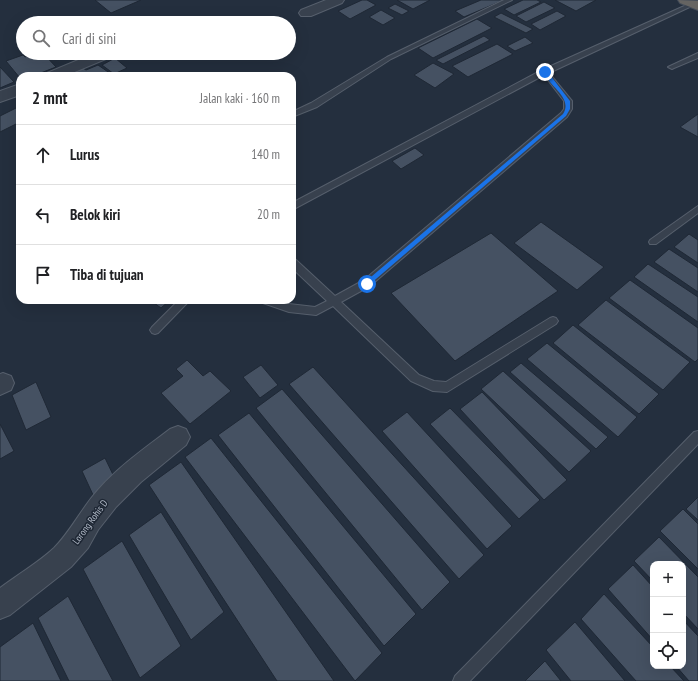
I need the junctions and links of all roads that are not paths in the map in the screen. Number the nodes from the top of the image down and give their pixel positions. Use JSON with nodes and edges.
{"nodes":[{"id":1,"x":337,"y":0,"type":"edge"},
{"id":2,"x":508,"y":0,"type":"edge"},
{"id":3,"x":692,"y":3,"type":"edge"},
{"id":4,"x":306,"y":13,"type":"dead end"},
{"id":5,"x":698,"y":55,"type":"edge"},
{"id":6,"x":91,"y":60,"type":"edge"},
{"id":7,"x":672,"y":67,"type":"dead end"},
{"id":8,"x":62,"y":72,"type":"edge"},
{"id":9,"x":545,"y":72,"type":"junction"},
{"id":10,"x":16,"y":91,"type":"edge"},
{"id":11,"x":0,"y":97,"type":"edge"},
{"id":12,"x":296,"y":113,"type":"edge"},
{"id":13,"x":296,"y":205,"type":"edge"},
{"id":14,"x":698,"y":209,"type":"edge"},
{"id":15,"x":653,"y":242,"type":"dead end"},
{"id":16,"x":296,"y":266,"type":"edge"},
{"id":17,"x":334,"y":302,"type":"junction"},
{"id":18,"x":181,"y":304,"type":"edge"},
{"id":19,"x":278,"y":304,"type":"edge"},
{"id":20,"x":553,"y":321,"type":"dead end"},
{"id":21,"x":155,"y":330,"type":"dead end"},
{"id":22,"x":698,"y":436,"type":"edge"},
{"id":23,"x":178,"y":437,"type":"dead end"},
{"id":24,"x":0,"y":605,"type":"edge"},
{"id":25,"x":460,"y":681,"type":"edge"}],
"edges":[{"from":1,"to":4,"type":"street"},
{"from":2,"to":12,"type":"lane"},
{"from":3,"to":9,"type":"lane"},
{"from":5,"to":7,"type":"lane"},
{"from":6,"to":8,"type":"street"},
{"from":9,"to":13,"type":"lane"},
{"from":9,"to":17,"type":"lane"},
{"from":10,"to":11,"type":"street"},
{"from":14,"to":15,"type":"lane"},
{"from":16,"to":17,"type":"lane"},
{"from":17,"to":19,"type":"lane"},
{"from":17,"to":20,"type":"lane"},
{"from":18,"to":21,"type":"lane"},
{"from":22,"to":25,"type":"lane"},
{"from":23,"to":24,"type":"street","name":"Lorong Rohis D"}]}
